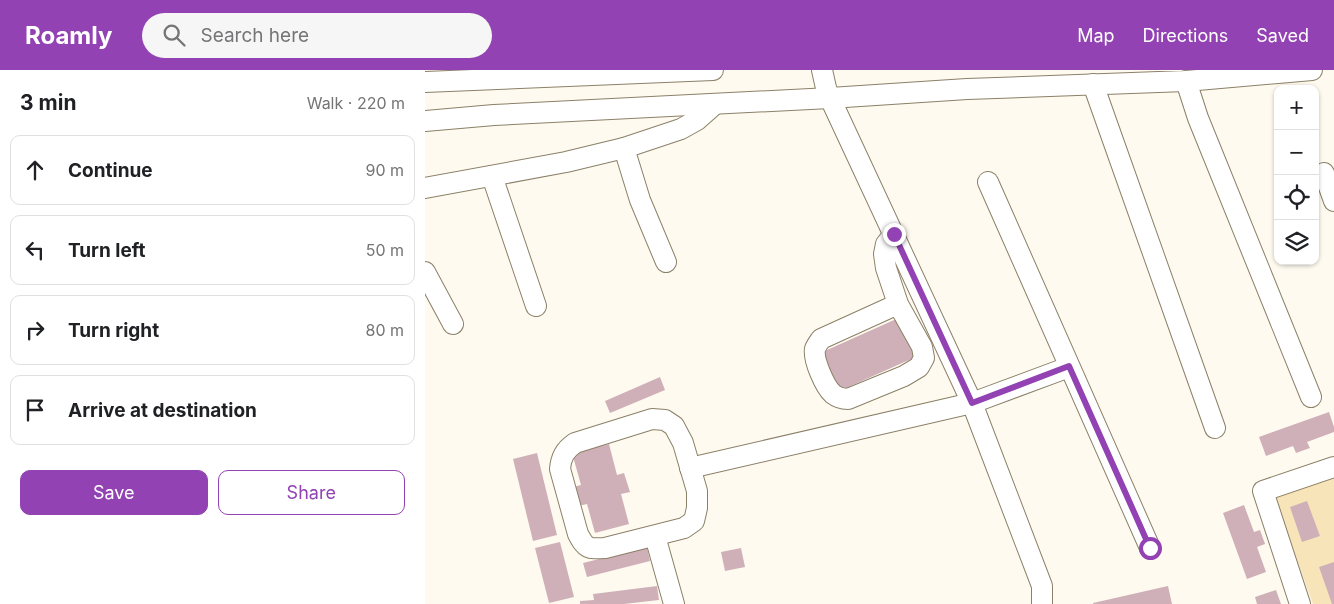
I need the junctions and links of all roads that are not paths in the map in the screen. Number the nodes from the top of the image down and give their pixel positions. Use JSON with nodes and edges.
{"nodes":[{"id":1,"x":713,"y":70,"type":"edge"},
{"id":2,"x":1312,"y":70,"type":"edge"},
{"id":3,"x":1275,"y":77,"type":"edge"},
{"id":4,"x":1186,"y":81,"type":"junction"},
{"id":5,"x":425,"y":82,"type":"edge"},
{"id":6,"x":825,"y":82,"type":"edge"},
{"id":7,"x":1093,"y":84,"type":"junction"},
{"id":8,"x":715,"y":104,"type":"junction"},
{"id":9,"x":425,"y":121,"type":"edge"},
{"id":10,"x":625,"y":148,"type":"junction"},
{"id":11,"x":1324,"y":168,"type":"edge"},
{"id":12,"x":492,"y":176,"type":"junction"},
{"id":13,"x":988,"y":182,"type":"dead end"},
{"id":14,"x":425,"y":188,"type":"edge"},
{"id":15,"x":1334,"y":201,"type":"edge"},
{"id":16,"x":894,"y":234,"type":"junction"},
{"id":17,"x":666,"y":262,"type":"dead end"},
{"id":18,"x":425,"y":272,"type":"edge"},
{"id":19,"x":899,"y":304,"type":"junction"},
{"id":20,"x":536,"y":306,"type":"dead end"},
{"id":21,"x":453,"y":324,"type":"dead end"},
{"id":22,"x":1069,"y":366,"type":"junction"},
{"id":23,"x":1311,"y":397,"type":"dead end"},
{"id":24,"x":972,"y":403,"type":"junction"},
{"id":25,"x":1215,"y":428,"type":"dead end"},
{"id":26,"x":1334,"y":467,"type":"edge"},
{"id":27,"x":690,"y":468,"type":"junction"},
{"id":28,"x":655,"y":536,"type":"junction"},
{"id":29,"x":1150,"y":548,"type":"dead end"},
{"id":30,"x":674,"y":604,"type":"edge"},
{"id":31,"x":1042,"y":604,"type":"edge"},
{"id":32,"x":1300,"y":604,"type":"edge"}],
"edges":[{"from":1,"to":5,"type":"street"},
{"from":2,"to":3,"type":"street"},
{"from":3,"to":4,"type":"street"},
{"from":4,"to":7,"type":"street"},
{"from":4,"to":23,"type":"street"},
{"from":6,"to":7,"type":"street"},
{"from":6,"to":8,"type":"street"},
{"from":6,"to":16,"type":"street"},
{"from":7,"to":25,"type":"street"},
{"from":8,"to":9,"type":"street"},
{"from":8,"to":10,"type":"street"},
{"from":10,"to":12,"type":"street"},
{"from":10,"to":17,"type":"street"},
{"from":11,"to":15,"type":"street"},
{"from":12,"to":14,"type":"street"},
{"from":12,"to":20,"type":"street"},
{"from":13,"to":22,"type":"street"},
{"from":16,"to":19,"type":"street"},
{"from":16,"to":24,"type":"street"},
{"from":18,"to":21,"type":"street"},
{"from":19,"to":19,"type":"street"},
{"from":22,"to":24,"type":"street"},
{"from":22,"to":29,"type":"street"},
{"from":24,"to":27,"type":"street"},
{"from":24,"to":31,"type":"street"},
{"from":26,"to":32,"type":"street"},
{"from":27,"to":28,"type":"street"},
{"from":27,"to":28,"type":"street"},
{"from":28,"to":30,"type":"street"}]}
